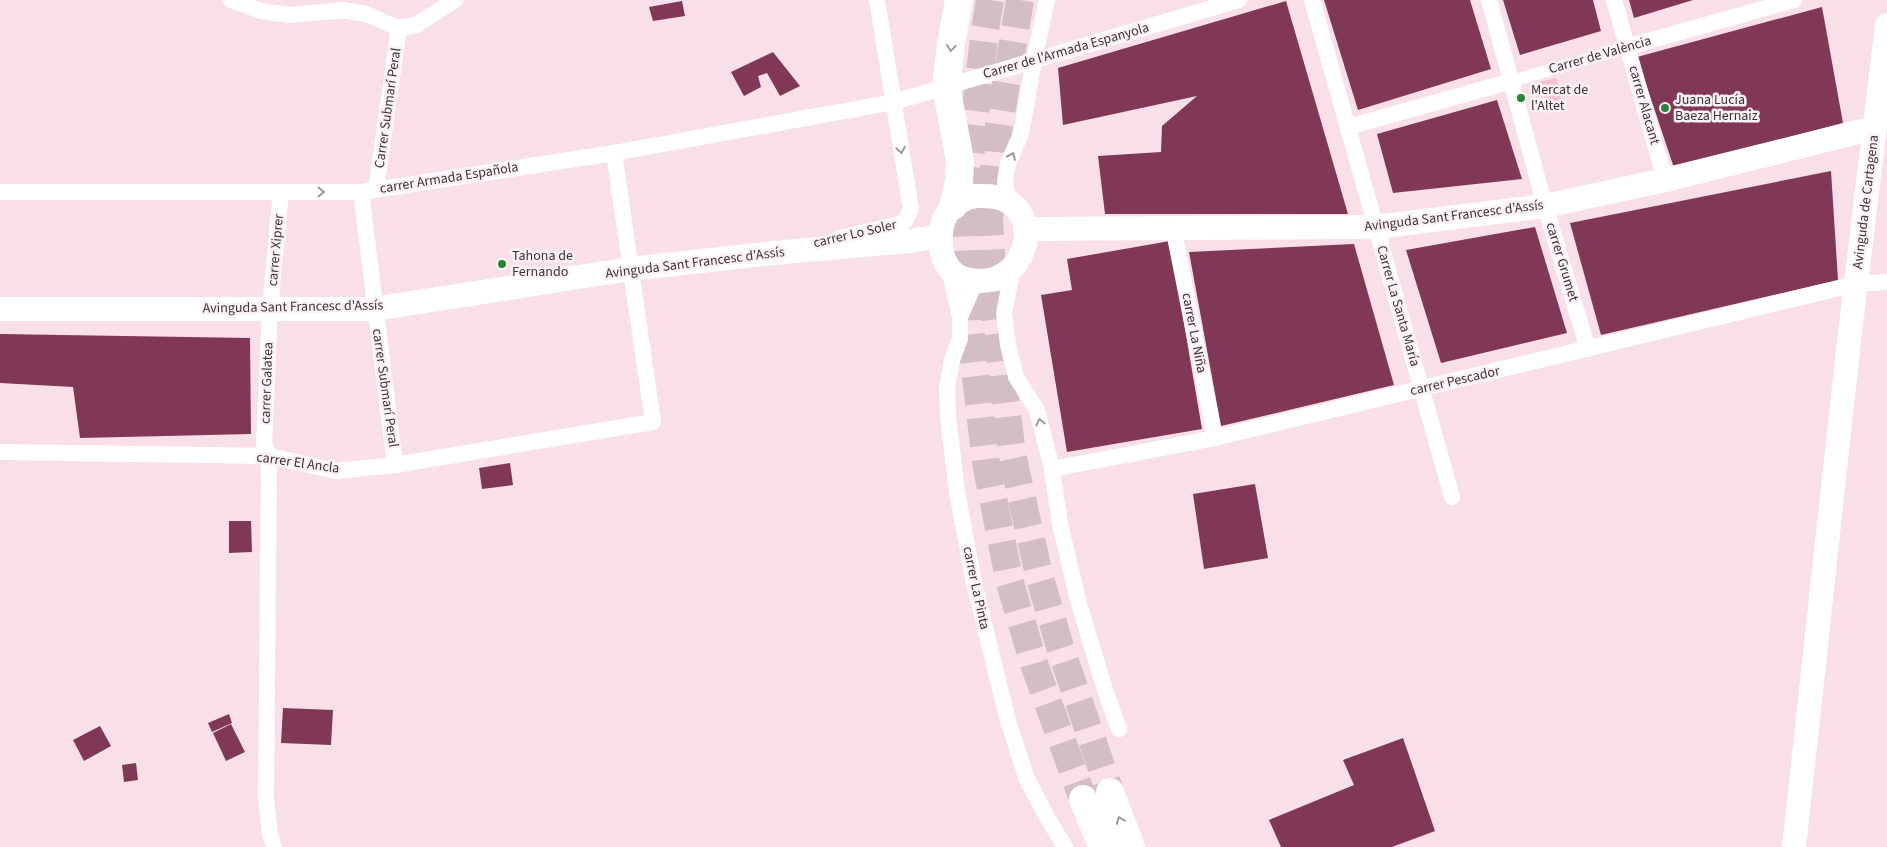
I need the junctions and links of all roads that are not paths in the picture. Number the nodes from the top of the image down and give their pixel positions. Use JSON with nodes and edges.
{"nodes":[{"id":1,"x":231,"y":0,"type":"edge"},
{"id":2,"x":455,"y":0,"type":"edge"},
{"id":3,"x":877,"y":0,"type":"edge"},
{"id":4,"x":959,"y":0,"type":"edge"},
{"id":5,"x":1047,"y":0,"type":"edge"},
{"id":6,"x":1239,"y":0,"type":"edge"},
{"id":7,"x":1312,"y":0,"type":"edge"},
{"id":8,"x":1489,"y":0,"type":"edge"},
{"id":9,"x":1614,"y":0,"type":"edge"},
{"id":10,"x":1794,"y":0,"type":"edge"},
{"id":11,"x":1887,"y":26,"type":"edge"},
{"id":12,"x":399,"y":28,"type":"junction"},
{"id":13,"x":1627,"y":47,"type":"junction"},
{"id":14,"x":1034,"y":60,"type":"junction"},
{"id":15,"x":1512,"y":81,"type":"junction"},
{"id":16,"x":946,"y":86,"type":"junction"},
{"id":17,"x":894,"y":102,"type":"junction"},
{"id":18,"x":1348,"y":127,"type":"junction"},
{"id":19,"x":1874,"y":128,"type":"junction"},
{"id":20,"x":614,"y":153,"type":"junction"},
{"id":21,"x":1665,"y":180,"type":"junction"},
{"id":22,"x":368,"y":190,"type":"junction"},
{"id":23,"x":0,"y":192,"type":"edge"},
{"id":24,"x":281,"y":192,"type":"junction"},
{"id":25,"x":1009,"y":203,"type":"junction"},
{"id":26,"x":953,"y":206,"type":"junction"},
{"id":27,"x":1545,"y":206,"type":"junction"},
{"id":28,"x":1173,"y":227,"type":"junction"},
{"id":29,"x":1376,"y":227,"type":"junction"},
{"id":30,"x":1025,"y":229,"type":"junction"},
{"id":31,"x":941,"y":236,"type":"junction"},
{"id":32,"x":773,"y":253,"type":"junction"},
{"id":33,"x":1013,"y":267,"type":"junction"},
{"id":34,"x":949,"y":268,"type":"junction"},
{"id":35,"x":630,"y":269,"type":"junction"},
{"id":36,"x":976,"y":281,"type":"junction"},
{"id":37,"x":1887,"y":282,"type":"edge"},
{"id":38,"x":1856,"y":284,"type":"junction"},
{"id":39,"x":270,"y":308,"type":"junction"},
{"id":40,"x":0,"y":309,"type":"edge"},
{"id":41,"x":374,"y":309,"type":"junction"},
{"id":42,"x":960,"y":317,"type":"junction"},
{"id":43,"x":1588,"y":349,"type":"junction"},
{"id":44,"x":1422,"y":388,"type":"junction"},
{"id":45,"x":1215,"y":438,"type":"junction"},
{"id":46,"x":0,"y":452,"type":"edge"},
{"id":47,"x":269,"y":456,"type":"junction"},
{"id":48,"x":396,"y":465,"type":"junction"},
{"id":49,"x":1052,"y":469,"type":"junction"},
{"id":50,"x":1452,"y":497,"type":"dead end"},
{"id":51,"x":1119,"y":729,"type":"dead end"},
{"id":52,"x":1110,"y":792,"type":"tunnel mouth"},
{"id":53,"x":1082,"y":799,"type":"tunnel mouth"},
{"id":54,"x":274,"y":847,"type":"edge"},
{"id":55,"x":1065,"y":847,"type":"edge"},
{"id":56,"x":1104,"y":847,"type":"edge"},
{"id":57,"x":1131,"y":847,"type":"edge"},
{"id":58,"x":1794,"y":847,"type":"edge"}],
"edges":[{"from":1,"to":12,"type":"street"},
{"from":2,"to":12,"type":"street"},
{"from":3,"to":17,"type":"street","name":"carrer Lo Soler"},
{"from":4,"to":16,"type":"highway","one_way":true},
{"from":5,"to":14,"type":"street"},
{"from":6,"to":14,"type":"street","name":"Carrer de l'Armada Espanyola"},
{"from":7,"to":18,"type":"street","name":"Carrer La Santa María"},
{"from":8,"to":15,"type":"street","name":"carrer Grumet"},
{"from":9,"to":13,"type":"street","name":"carrer Alacant"},
{"from":10,"to":13,"type":"street","name":"Carrer de València"},
{"from":11,"to":19,"type":"main road","name":"Avinguda de Cartagena"},
{"from":12,"to":22,"type":"street","name":"Carrer Submarí Peral"},
{"from":13,"to":15,"type":"street","name":"Carrer de València"},
{"from":13,"to":21,"type":"street","name":"carrer Alacant"},
{"from":14,"to":16,"type":"street","name":"Carrer de l'Armada Espanyola"},
{"from":25,"to":14,"type":"street","one_way":true},
{"from":15,"to":18,"type":"street","name":"Carrer de València"},
{"from":15,"to":27,"type":"street","name":"carrer Grumet"},
{"from":16,"to":17,"type":"street","name":"Carrer de l'Armada Espanyola"},
{"from":16,"to":26,"type":"highway"},
{"from":17,"to":20,"type":"street","name":"carrer Armada Española"},
{"from":17,"to":32,"type":"street","name":"carrer Lo Soler","one_way":true},
{"from":18,"to":29,"type":"street","name":"Carrer La Santa María"},
{"from":19,"to":21,"type":"main road","name":"Avinguda Sant Francesc d’Assís"},
{"from":19,"to":38,"type":"main road","name":"Avinguda de Cartagena"},
{"from":20,"to":22,"type":"street","name":"carrer Armada Española"},
{"from":20,"to":35,"type":"street"},
{"from":21,"to":27,"type":"main road","name":"Avinguda Sant Francesc d’Assís"},
{"from":24,"to":22,"type":"street","name":"carrer Armada Española","one_way":true},
{"from":22,"to":41,"type":"street","name":"carrer Submarí Peral"},
{"from":23,"to":24,"type":"street","name":"carrer Armada Española"},
{"from":24,"to":39,"type":"street","name":"carrer Xiprer"},
{"from":25,"to":26,"type":"main road"},
{"from":25,"to":30,"type":"main road"},
{"from":26,"to":31,"type":"main road"},
{"from":27,"to":29,"type":"main road","name":"Avinguda Sant Francesc d’Assís"},
{"from":27,"to":43,"type":"street","name":"carrer Grumet"},
{"from":28,"to":29,"type":"main road","name":"Avinguda Sant Francesc d’Assís"},
{"from":28,"to":30,"type":"main road","name":"Avinguda Sant Francesc d’Assís"},
{"from":28,"to":45,"type":"street","name":"carrer La Niña"},
{"from":29,"to":44,"type":"street","name":"Carrer La Santa María"},
{"from":30,"to":33,"type":"main road"},
{"from":31,"to":32,"type":"main road","name":"Avinguda Sant Francesc d'Assís"},
{"from":31,"to":34,"type":"main road"},
{"from":32,"to":35,"type":"main road","name":"Avinguda Sant Francesc d'Assís"},
{"from":33,"to":36,"type":"main road"},
{"from":49,"to":33,"type":"street","one_way":true},
{"from":34,"to":36,"type":"main road"},
{"from":34,"to":42,"type":"street","name":"carrer La Pinta"},
{"from":35,"to":41,"type":"main road","name":"Avinguda Sant Francesc d'Assís"},
{"from":35,"to":48,"type":"street","name":"carrer El Ancla"},
{"from":36,"to":42,"type":"street","name":"carrer La Pinta"},
{"from":37,"to":38,"type":"street","name":"carrer Pescador"},
{"from":38,"to":43,"type":"street","name":"carrer Pescador"},
{"from":38,"to":58,"type":"main road","name":"Avinguda de Cartagena"},
{"from":39,"to":40,"type":"main road","name":"Avinguda Sant Francesc d'Assís"},
{"from":39,"to":41,"type":"main road","name":"Avinguda Sant Francesc d'Assís"},
{"from":39,"to":47,"type":"street","name":"carrer Galatea"},
{"from":41,"to":48,"type":"street","name":"carrer Submarí Peral"},
{"from":42,"to":55,"type":"street","name":"carrer La Pinta"},
{"from":43,"to":44,"type":"street","name":"carrer Pescador"},
{"from":44,"to":45,"type":"street","name":"carrer Pescador"},
{"from":44,"to":50,"type":"street","name":"Carrer La Santa María"},
{"from":45,"to":49,"type":"street","name":"carrer Pescador"},
{"from":46,"to":47,"type":"street","name":"carrer El Ancla"},
{"from":47,"to":48,"type":"street","name":"carrer El Ancla"},
{"from":47,"to":54,"type":"street","name":"carrer Galatea"},
{"from":49,"to":51,"type":"street"},
{"from":57,"to":52,"type":"highway","one_way":true},
{"from":53,"to":56,"type":"highway"}]}
